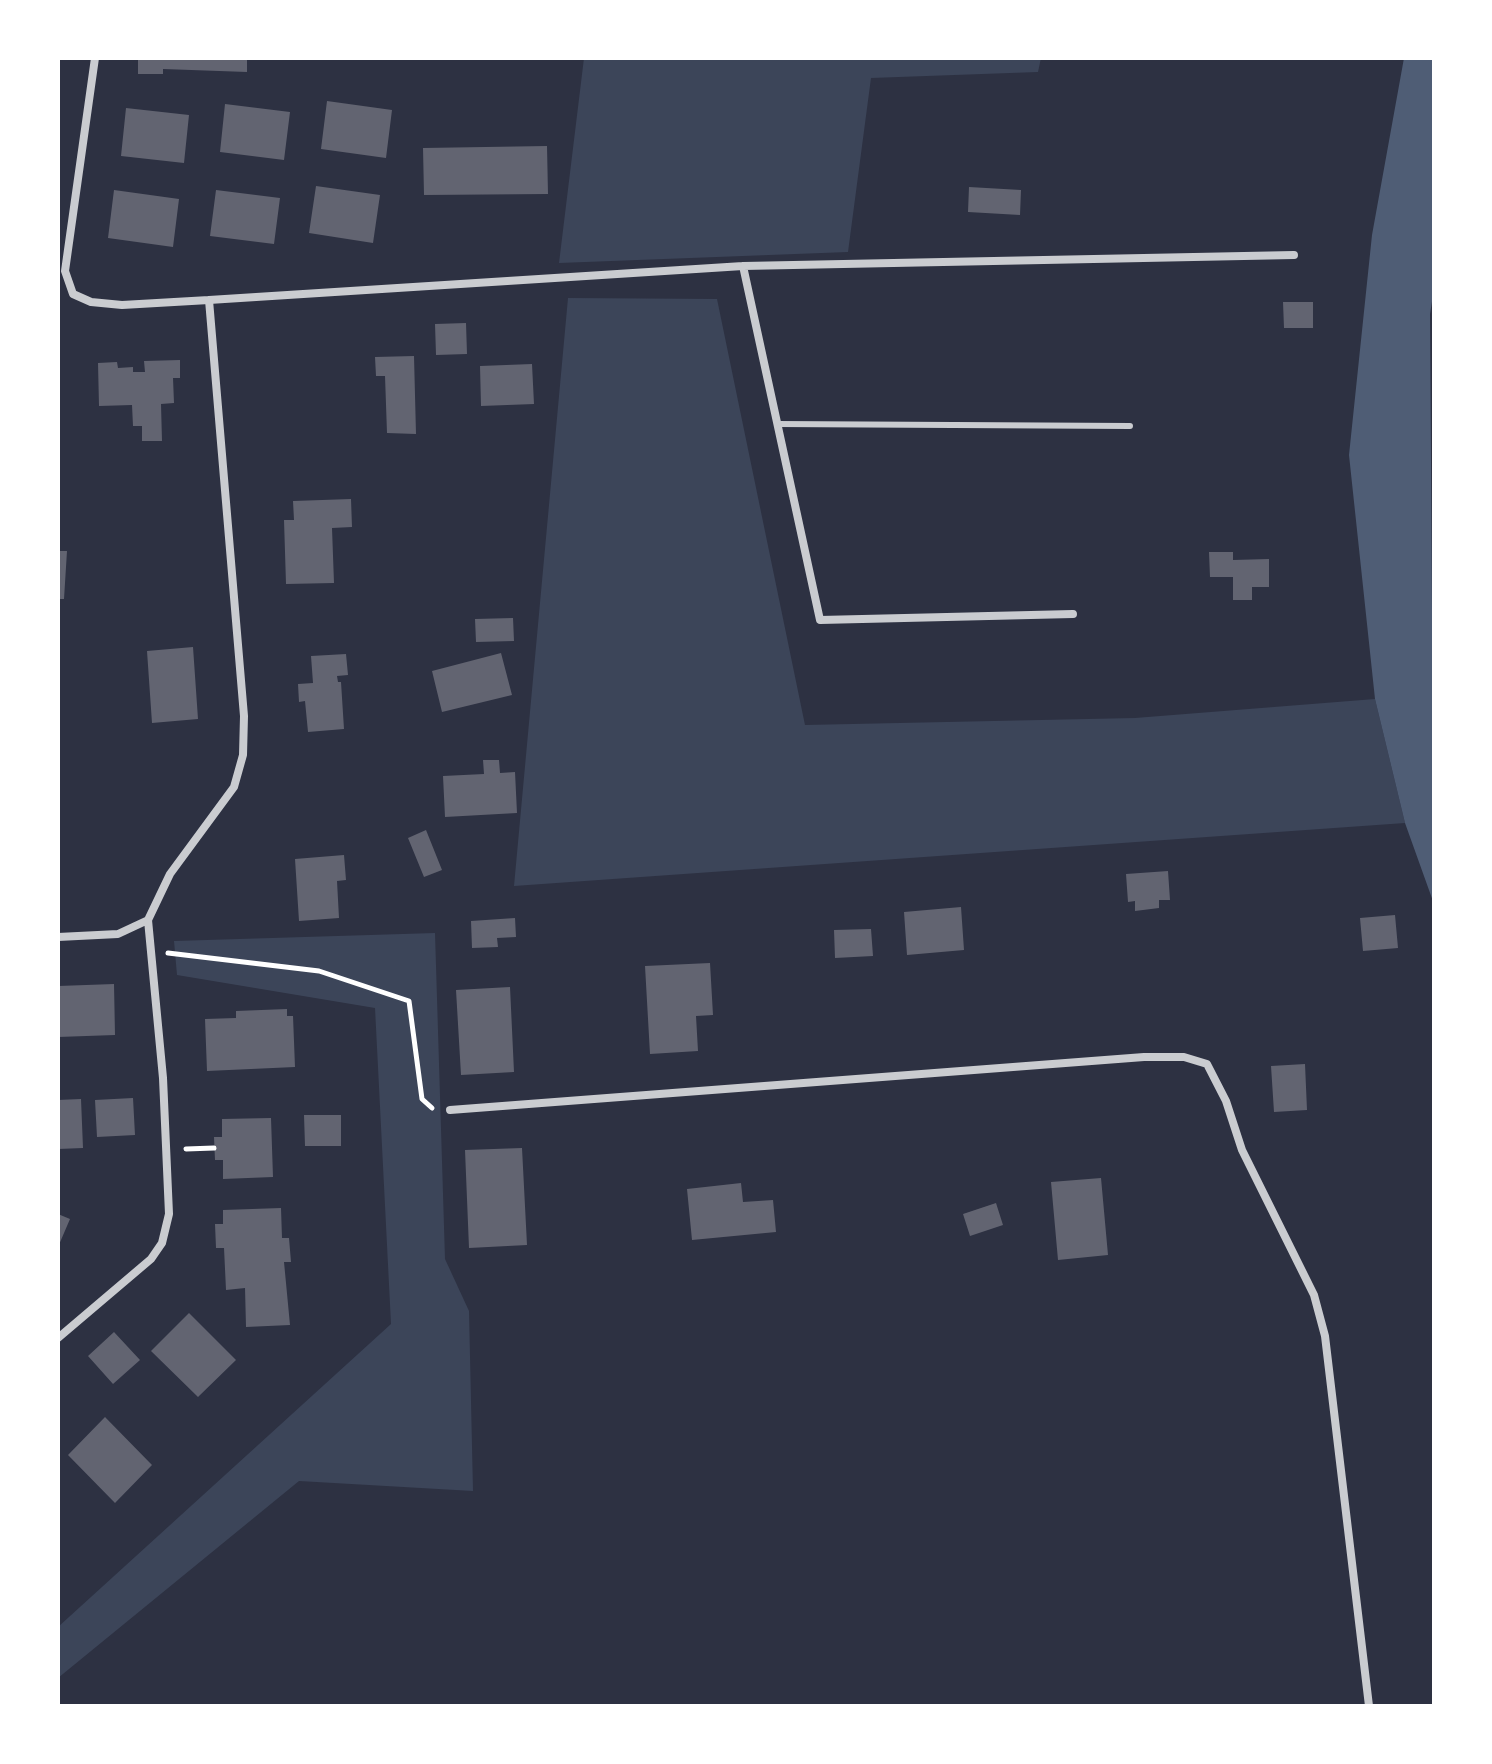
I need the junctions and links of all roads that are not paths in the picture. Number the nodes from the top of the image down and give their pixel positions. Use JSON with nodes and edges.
{"nodes":[{"id":1,"x":95,"y":58,"type":"edge"},
{"id":2,"x":1294,"y":255,"type":"dead end"},
{"id":3,"x":743,"y":266,"type":"junction"},
{"id":4,"x":209,"y":300,"type":"junction"},
{"id":5,"x":777,"y":424,"type":"junction"},
{"id":6,"x":1130,"y":426,"type":"dead end"},
{"id":7,"x":1073,"y":614,"type":"dead end"},
{"id":8,"x":148,"y":920,"type":"junction"},
{"id":9,"x":58,"y":937,"type":"edge"},
{"id":10,"x":450,"y":1110,"type":"road end"},
{"id":11,"x":58,"y":1338,"type":"edge"},
{"id":12,"x":1369,"y":1706,"type":"edge"}],
"edges":[{"from":1,"to":4,"type":"street"},
{"from":2,"to":3,"type":"street"},
{"from":3,"to":4,"type":"street"},
{"from":3,"to":5,"type":"street"},
{"from":4,"to":8,"type":"street"},
{"from":5,"to":6,"type":"lane"},
{"from":5,"to":7,"type":"street"},
{"from":8,"to":9,"type":"street"},
{"from":8,"to":11,"type":"street"},
{"from":10,"to":12,"type":"street"}]}
